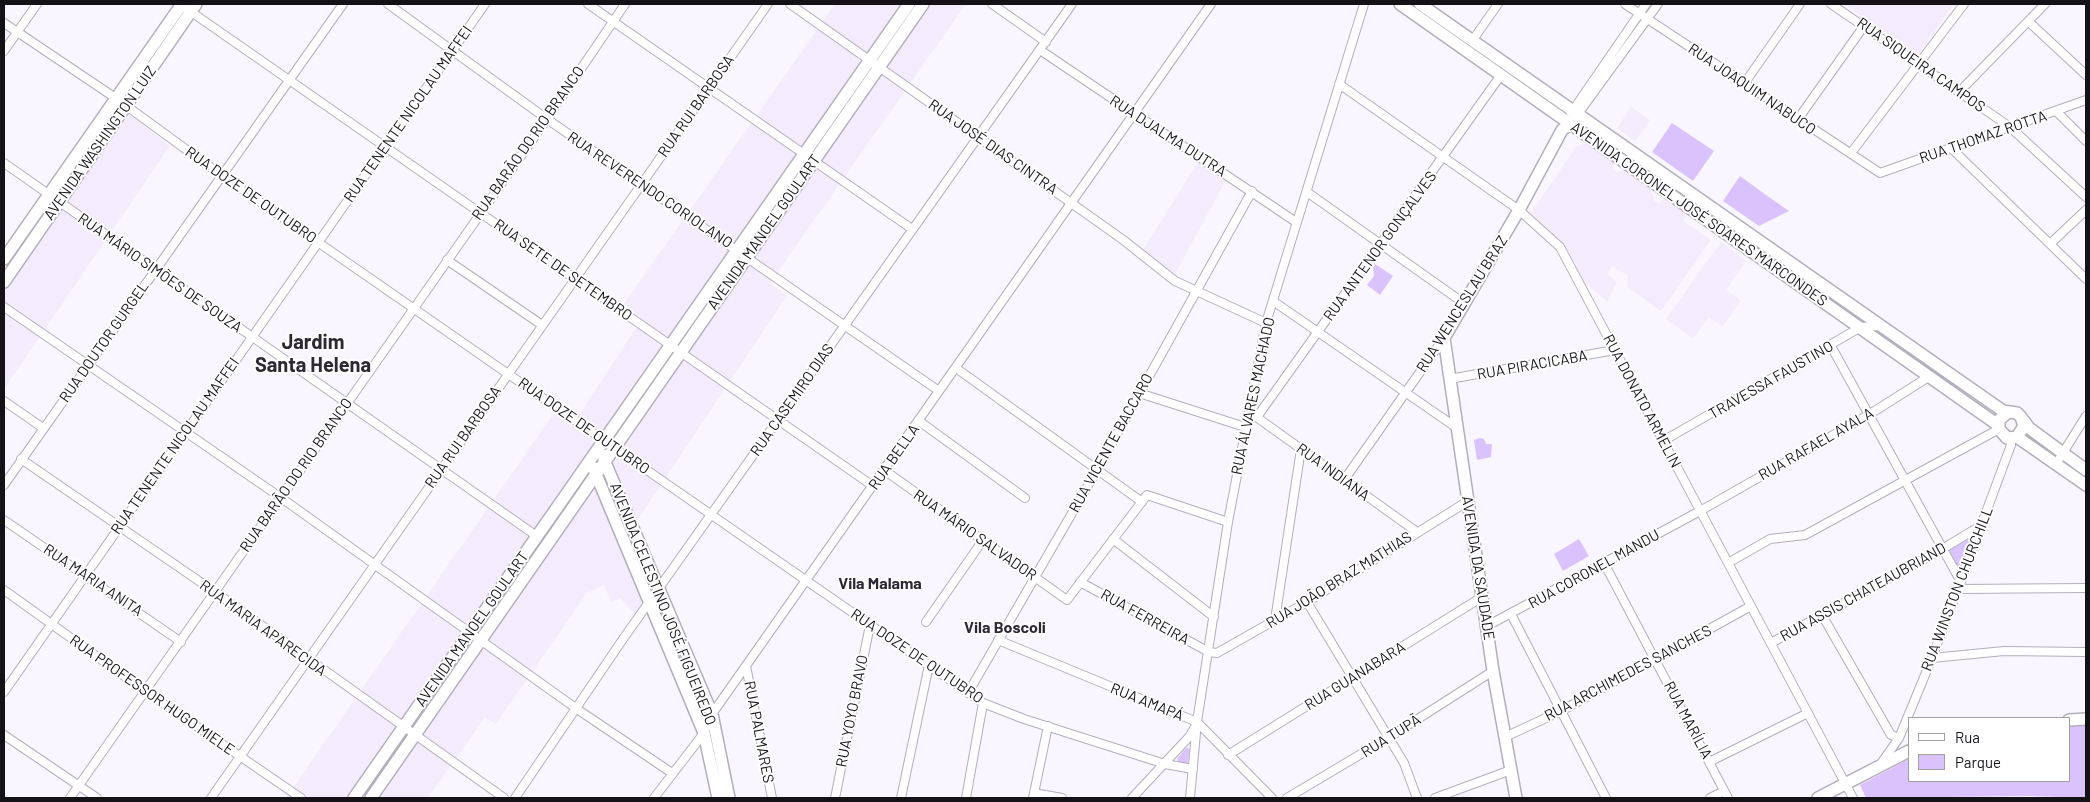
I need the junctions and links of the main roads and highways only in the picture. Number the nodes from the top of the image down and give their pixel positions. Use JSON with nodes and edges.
{"nodes":[{"id":1,"x":909,"y":4,"type":"edge"},
{"id":2,"x":923,"y":4,"type":"edge"},
{"id":3,"x":1400,"y":4,"type":"edge"},
{"id":4,"x":1420,"y":4,"type":"edge"},
{"id":5,"x":186,"y":6,"type":"edge"},
{"id":6,"x":1466,"y":40,"type":"junction"},
{"id":7,"x":121,"y":102,"type":"junction"},
{"id":8,"x":1572,"y":117,"type":"junction"},
{"id":9,"x":742,"y":252,"type":"junction"},
{"id":10,"x":4,"y":259,"type":"edge"},
{"id":11,"x":4,"y":282,"type":"edge"},
{"id":12,"x":1444,"y":338,"type":"joint"},
{"id":13,"x":2007,"y":412,"type":"junction"},
{"id":14,"x":2024,"y":421,"type":"junction"},
{"id":15,"x":1998,"y":427,"type":"junction"},
{"id":16,"x":2014,"y":438,"type":"junction"},
{"id":17,"x":608,"y":444,"type":"junction"},
{"id":18,"x":604,"y":460,"type":"junction"},
{"id":19,"x":590,"y":461,"type":"junction"},
{"id":20,"x":2086,"y":470,"type":"edge"},
{"id":21,"x":596,"y":472,"type":"junction"},
{"id":22,"x":2086,"y":485,"type":"edge"},
{"id":23,"x":2086,"y":719,"type":"edge"},
{"id":24,"x":2070,"y":720,"type":"edge"},
{"id":25,"x":1908,"y":751,"type":"edge"},
{"id":26,"x":354,"y":798,"type":"edge"},
{"id":27,"x":371,"y":798,"type":"edge"},
{"id":28,"x":718,"y":798,"type":"edge"},
{"id":29,"x":730,"y":798,"type":"edge"},
{"id":30,"x":1516,"y":798,"type":"edge"},
{"id":31,"x":1818,"y":798,"type":"edge"}],
"edges":[{"from":1,"to":9,"type":"main road","name":"AVENIDA MANOEL GOULART"},
{"from":2,"to":9,"type":"main road","name":"AVENIDA MANOEL GOULART"},
{"from":3,"to":6,"type":"main road","name":"AVENIDA CORONEL JOSÉ SOARES MARCONDES"},
{"from":4,"to":6,"type":"main road","name":"AVENIDA CORONEL JOSÉ SOARES MARCONDES"},
{"from":5,"to":7,"type":"main road","name":"AVENIDA WASHINGTON LUIZ"},
{"from":6,"to":8,"type":"main road","name":"AVENIDA CORONEL JOSÉ SOARES MARCONDES"},
{"from":6,"to":8,"type":"main road","name":"AVENIDA CORONEL JOSÉ SOARES MARCONDES"},
{"from":7,"to":10,"type":"main road","name":"AVENIDA WASHINGTON LUIZ"},
{"from":7,"to":11,"type":"main road","name":"AVENIDA WASHINGTON LUIZ"},
{"from":8,"to":12,"type":"main road","name":"RUA WENCESLAU BRAZ"},
{"from":8,"to":13,"type":"main road","name":"AVENIDA CORONEL JOSÉ SOARES MARCONDES"},
{"from":8,"to":15,"type":"main road","name":"AVENIDA CORONEL JOSÉ SOARES MARCONDES"},
{"from":9,"to":17,"type":"main road","name":"AVENIDA MANOEL GOULART"},
{"from":12,"to":30,"type":"main road","name":"AVENIDA DA SAUDADE"},
{"from":13,"to":14,"type":"main road"},
{"from":13,"to":15,"type":"main road"},
{"from":14,"to":16,"type":"main road"},
{"from":14,"to":20,"type":"main road"},
{"from":15,"to":16,"type":"main road"},
{"from":16,"to":22,"type":"main road"},
{"from":17,"to":18,"type":"main road","name":"AVENIDA MANOEL GOULART"},
{"from":17,"to":19,"type":"main road","name":"AVENIDA MANOEL GOULART"},
{"from":18,"to":19,"type":"main road"},
{"from":18,"to":21,"type":"main road","name":"AVENIDA MANOEL GOULART"},
{"from":18,"to":29,"type":"main road","name":"AVENIDA CELESTINO JOSÉ FIGUEIREDO"},
{"from":19,"to":21,"type":"main road","name":"AVENIDA CELESTINO JOSÉ FIGUEIREDO"},
{"from":19,"to":26,"type":"main road","name":"AVENIDA MANOEL GOULART"},
{"from":21,"to":27,"type":"main road","name":"AVENIDA MANOEL GOULART"},
{"from":21,"to":28,"type":"main road","name":"AVENIDA CELESTINO JOSÉ FIGUEIREDO"},
{"from":23,"to":24,"type":"main road"},
{"from":25,"to":31,"type":"main road"}]}
